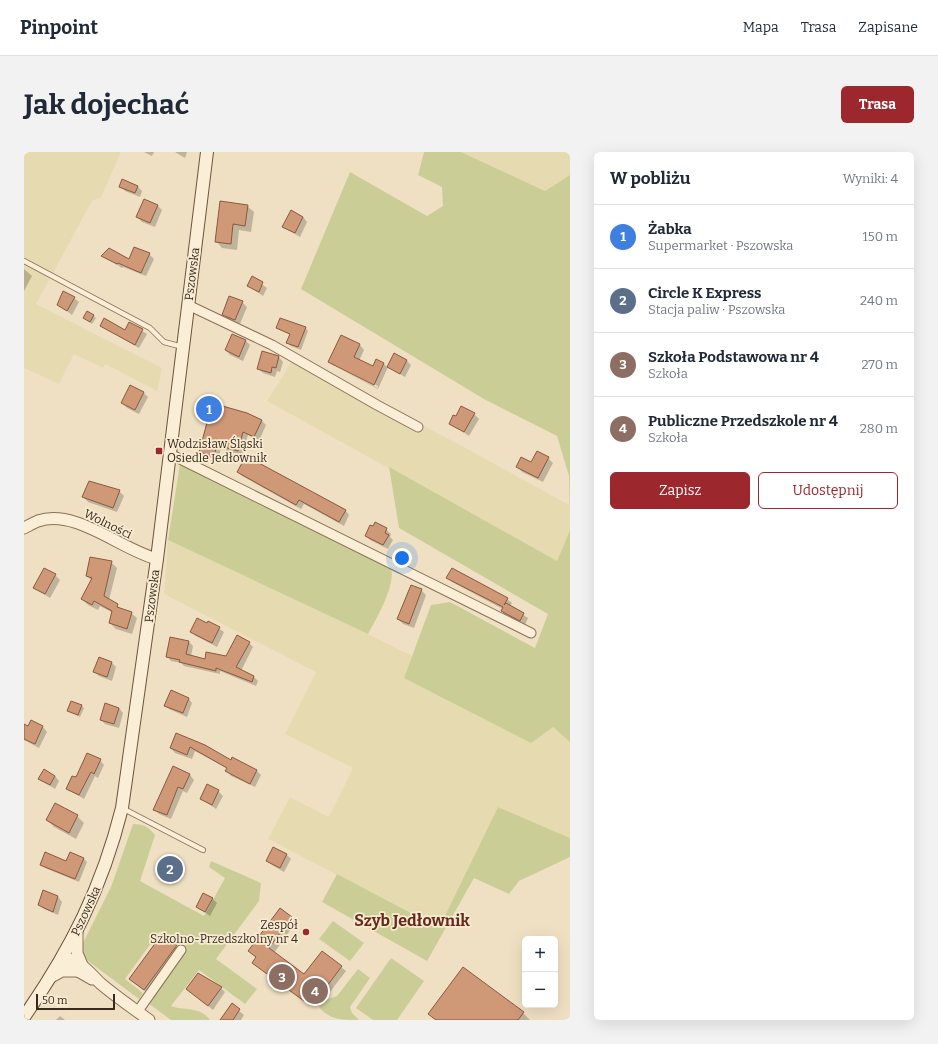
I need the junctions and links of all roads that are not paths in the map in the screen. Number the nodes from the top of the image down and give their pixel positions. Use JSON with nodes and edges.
{"nodes":[{"id":1,"x":207,"y":152,"type":"edge"},
{"id":2,"x":24,"y":261,"type":"edge"},
{"id":3,"x":188,"y":305,"type":"junction"},
{"id":4,"x":183,"y":347,"type":"junction"},
{"id":5,"x":418,"y":426,"type":"dead end"},
{"id":6,"x":170,"y":454,"type":"junction"},
{"id":7,"x":24,"y":528,"type":"edge"},
{"id":8,"x":157,"y":559,"type":"junction"},
{"id":9,"x":531,"y":633,"type":"dead end"},
{"id":10,"x":122,"y":808,"type":"junction"},
{"id":11,"x":203,"y":850,"type":"dead end"},
{"id":12,"x":77,"y":931,"type":"junction"},
{"id":13,"x":181,"y":950,"type":"dead end"},
{"id":14,"x":63,"y":957,"type":"junction"},
{"id":15,"x":79,"y":968,"type":"junction"},
{"id":16,"x":51,"y":977,"type":"junction"},
{"id":17,"x":138,"y":1011,"type":"junction"},
{"id":18,"x":24,"y":1017,"type":"edge"},
{"id":19,"x":150,"y":1020,"type":"edge"}],
"edges":[{"from":1,"to":3,"type":"main road","name":"Pszowska"},
{"from":2,"to":4,"type":"lane"},
{"from":3,"to":4,"type":"main road","name":"Pszowska"},
{"from":3,"to":5,"type":"street"},
{"from":4,"to":6,"type":"main road","name":"Pszowska"},
{"from":6,"to":8,"type":"main road","name":"Pszowska"},
{"from":6,"to":9,"type":"street"},
{"from":7,"to":8,"type":"street","name":"Wolności"},
{"from":8,"to":10,"type":"main road","name":"Pszowska"},
{"from":10,"to":11,"type":"lane"},
{"from":10,"to":12,"type":"main road","name":"Pszowska"},
{"from":12,"to":14,"type":"main road","name":"Pszowska"},
{"from":12,"to":15,"type":"street"},
{"from":13,"to":17,"type":"street"},
{"from":14,"to":15,"type":"street"},
{"from":14,"to":16,"type":"main road","name":"Pszowska"},
{"from":15,"to":16,"type":"street"},
{"from":15,"to":17,"type":"street"},
{"from":16,"to":18,"type":"main road","name":"Pszowska"},
{"from":17,"to":19,"type":"street"}]}
